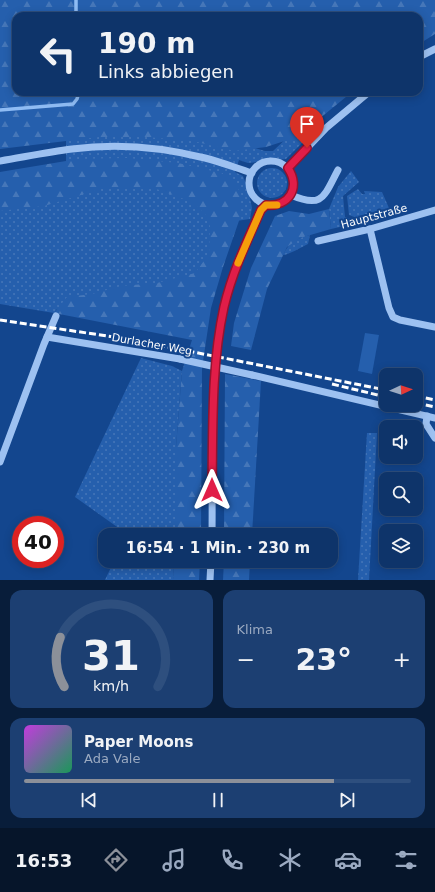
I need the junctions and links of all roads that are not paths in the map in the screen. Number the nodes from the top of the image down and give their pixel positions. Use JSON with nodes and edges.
{"nodes":[{"id":1,"x":435,"y":49,"type":"edge"},
{"id":2,"x":423,"y":55,"type":"edge"},
{"id":3,"x":364,"y":96,"type":"edge"},
{"id":4,"x":0,"y":161,"type":"edge"},
{"id":5,"x":288,"y":168,"type":"junction"},
{"id":6,"x":338,"y":170,"type":"dead end"},
{"id":7,"x":252,"y":173,"type":"junction"},
{"id":8,"x":291,"y":194,"type":"junction"},
{"id":9,"x":266,"y":205,"type":"junction"},
{"id":10,"x":435,"y":210,"type":"edge"},
{"id":11,"x":370,"y":229,"type":"junction"},
{"id":12,"x":318,"y":241,"type":"dead end"},
{"id":13,"x":56,"y":316,"type":"dead end"},
{"id":14,"x":435,"y":327,"type":"edge"},
{"id":15,"x":47,"y":337,"type":"junction"},
{"id":16,"x":427,"y":416,"type":"junction"},
{"id":17,"x":435,"y":418,"type":"edge"},
{"id":18,"x":435,"y":438,"type":"edge"},
{"id":19,"x":0,"y":462,"type":"edge"},
{"id":20,"x":212,"y":528,"type":"edge"},
{"id":21,"x":211,"y":568,"type":"edge"},
{"id":22,"x":210,"y":580,"type":"edge"}],
"edges":[{"from":1,"to":2,"type":"street"},
{"from":3,"to":5,"type":"street"},
{"from":4,"to":7,"type":"street"},
{"from":5,"to":7,"type":"street"},
{"from":5,"to":8,"type":"street"},
{"from":6,"to":8,"type":"street"},
{"from":7,"to":9,"type":"street"},
{"from":8,"to":9,"type":"street"},
{"from":9,"to":20,"type":"street"},
{"from":10,"to":11,"type":"street","name":"Hauptstraße"},
{"from":11,"to":12,"type":"street","name":"Hauptstraße"},
{"from":11,"to":14,"type":"street"},
{"from":13,"to":15,"type":"street"},
{"from":15,"to":16,"type":"street","name":"Durlacher Weg","bridge":true},
{"from":15,"to":19,"type":"street"},
{"from":16,"to":17,"type":"street","name":"Durlacher Weg"},
{"from":16,"to":18,"type":"street"},
{"from":21,"to":22,"type":"street"}]}
